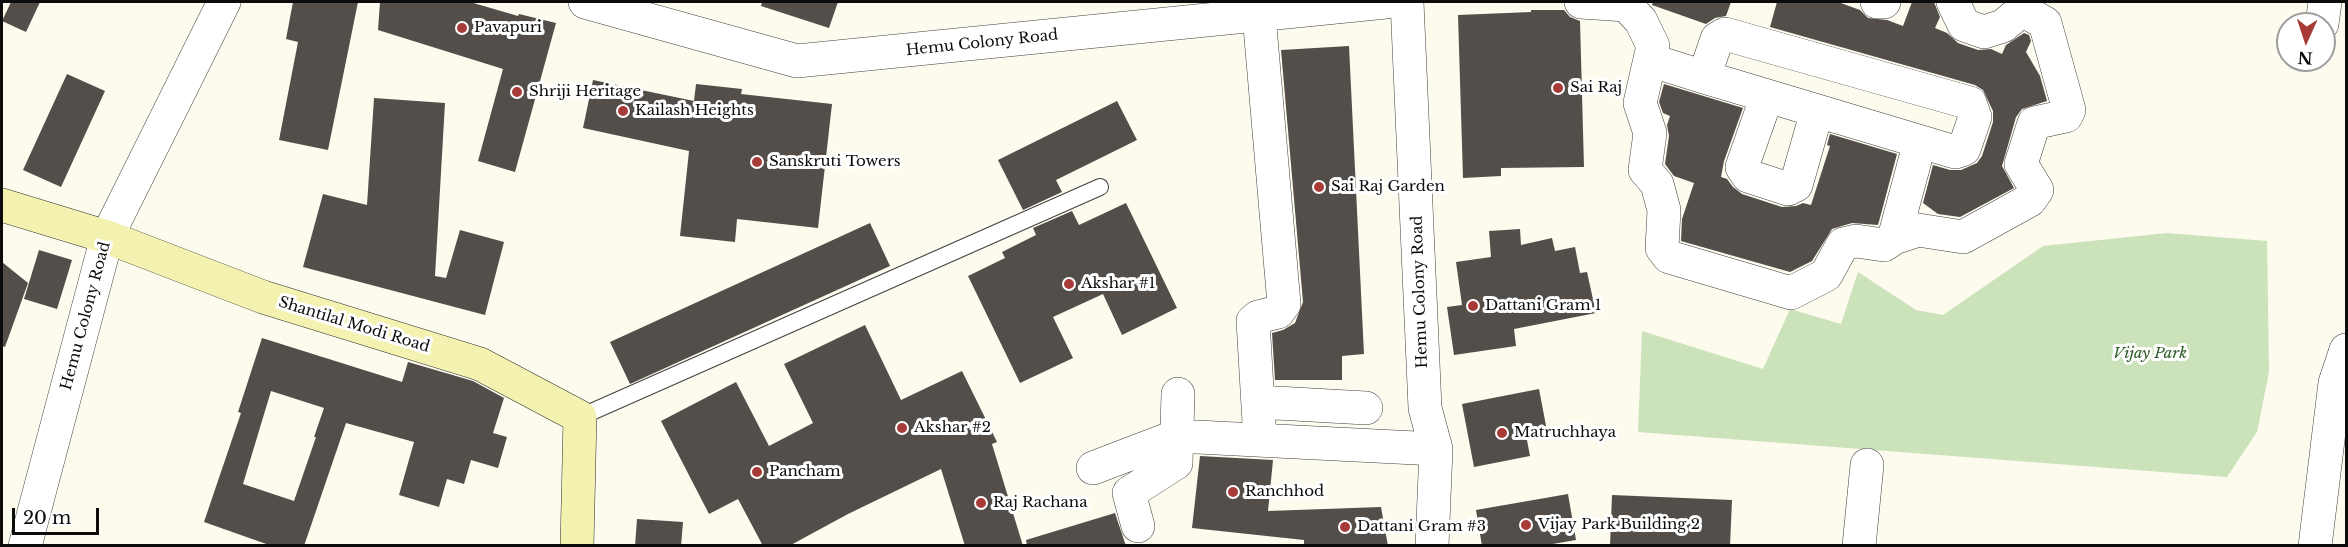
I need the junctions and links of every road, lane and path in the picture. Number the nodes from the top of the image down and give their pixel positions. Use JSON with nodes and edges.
{"nodes":[{"id":1,"x":224,"y":2,"type":"edge"},
{"id":2,"x":585,"y":2,"type":"edge"},
{"id":3,"x":1386,"y":2,"type":"edge"},
{"id":4,"x":1407,"y":2,"type":"edge"},
{"id":5,"x":1581,"y":2,"type":"edge"},
{"id":6,"x":1877,"y":2,"type":"edge"},
{"id":7,"x":1884,"y":2,"type":"edge"},
{"id":8,"x":1953,"y":2,"type":"edge"},
{"id":9,"x":1646,"y":11,"type":"edge"},
{"id":10,"x":1259,"y":15,"type":"junction"},
{"id":11,"x":1650,"y":60,"type":"junction"},
{"id":12,"x":1704,"y":77,"type":"junction"},
{"id":13,"x":1767,"y":96,"type":"junction"},
{"id":14,"x":1817,"y":111,"type":"junction"},
{"id":15,"x":1920,"y":142,"type":"junction"},
{"id":16,"x":1100,"y":187,"type":"dead end"},
{"id":17,"x":2,"y":205,"type":"edge"},
{"id":18,"x":107,"y":237,"type":"junction"},
{"id":19,"x":1894,"y":238,"type":"junction"},
{"id":20,"x":2346,"y":350,"type":"edge"},
{"id":21,"x":1178,"y":394,"type":"dead end"},
{"id":22,"x":1258,"y":402,"type":"junction"},
{"id":23,"x":1366,"y":408,"type":"dead end"},
{"id":24,"x":580,"y":417,"type":"junction"},
{"id":25,"x":1177,"y":436,"type":"junction"},
{"id":26,"x":1260,"y":440,"type":"junction"},
{"id":27,"x":1436,"y":449,"type":"junction"},
{"id":28,"x":1867,"y":465,"type":"dead end"},
{"id":29,"x":1093,"y":468,"type":"dead end"},
{"id":30,"x":1138,"y":526,"type":"dead end"},
{"id":31,"x":25,"y":546,"type":"edge"},
{"id":32,"x":577,"y":546,"type":"edge"},
{"id":33,"x":1432,"y":546,"type":"edge"},
{"id":34,"x":1859,"y":546,"type":"edge"},
{"id":35,"x":2315,"y":546,"type":"edge"}],
"edges":[{"from":1,"to":18,"type":"street","name":"Hemu Colony Road"},
{"from":2,"to":10,"type":"street","name":"Hemu Colony Road"},
{"from":3,"to":10,"type":"street","name":"Hemu Colony Road"},
{"from":4,"to":27,"type":"street","name":"Hemu Colony Road"},
{"from":5,"to":9,"type":"street"},
{"from":6,"to":7,"type":"street"},
{"from":8,"to":19,"type":"street"},
{"from":9,"to":11,"type":"street"},
{"from":10,"to":22,"type":"street"},
{"from":11,"to":12,"type":"street"},
{"from":11,"to":19,"type":"street"},
{"from":12,"to":13,"type":"street"},
{"from":12,"to":15,"type":"street"},
{"from":13,"to":14,"type":"street"},
{"from":13,"to":14,"type":"street"},
{"from":14,"to":15,"type":"street"},
{"from":15,"to":19,"type":"street"},
{"from":16,"to":24,"type":"lane"},
{"from":17,"to":18,"type":"street","name":"Shantilal Modi Road"},
{"from":18,"to":24,"type":"street","name":"Shantilal Modi Road"},
{"from":18,"to":31,"type":"street","name":"Hemu Colony Road"},
{"from":20,"to":35,"type":"street"},
{"from":21,"to":25,"type":"street"},
{"from":22,"to":23,"type":"street"},
{"from":22,"to":26,"type":"street"},
{"from":24,"to":32,"type":"street"},
{"from":25,"to":26,"type":"street"},
{"from":25,"to":29,"type":"street"},
{"from":25,"to":30,"type":"street"},
{"from":26,"to":27,"type":"street"},
{"from":27,"to":33,"type":"street","name":"Hemu Colony Road"},
{"from":28,"to":34,"type":"street"}]}
